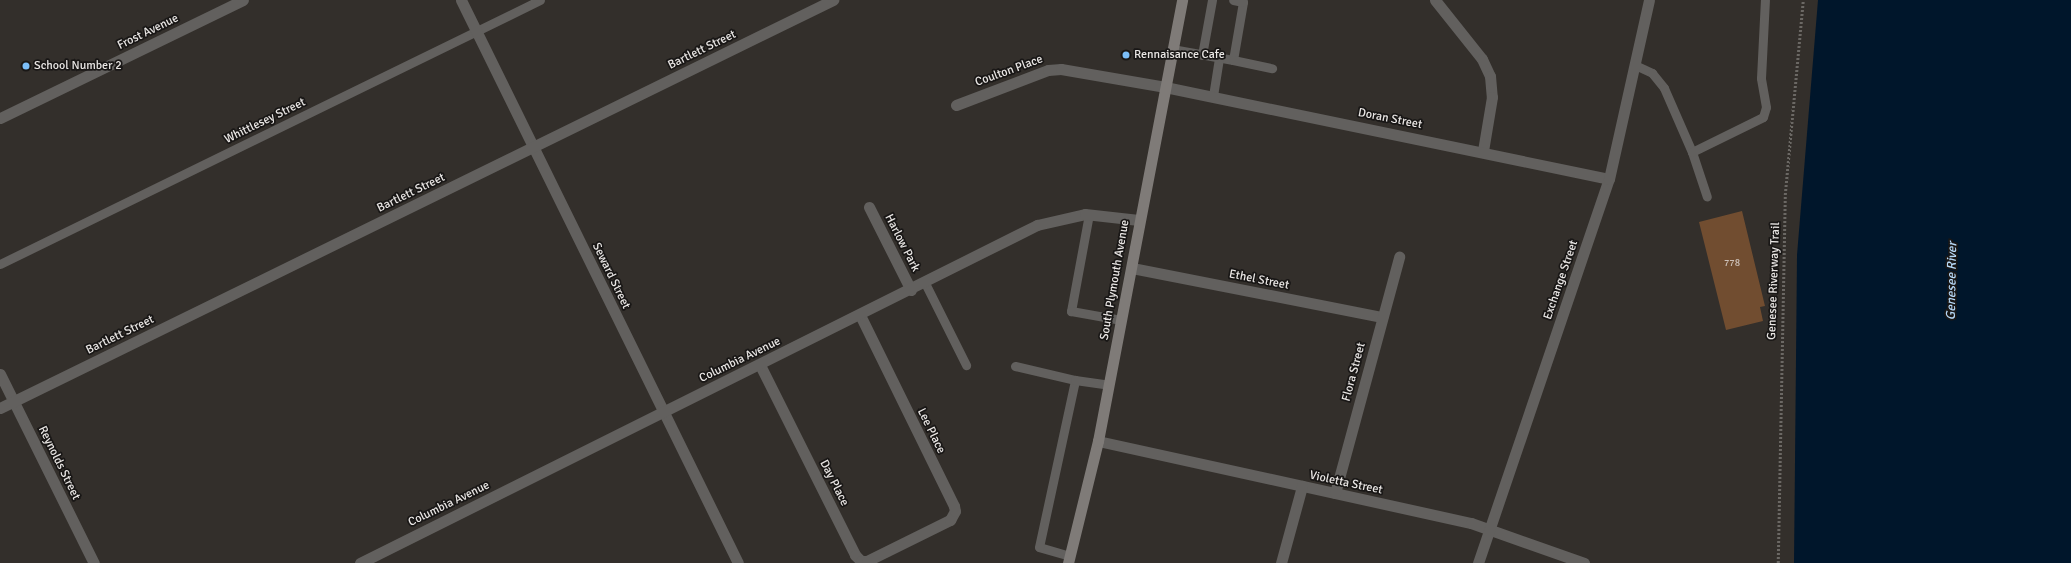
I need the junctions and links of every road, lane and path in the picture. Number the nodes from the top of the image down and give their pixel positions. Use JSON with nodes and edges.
{"nodes":[{"id":1,"x":243,"y":0,"type":"edge"},
{"id":2,"x":461,"y":0,"type":"edge"},
{"id":3,"x":540,"y":0,"type":"edge"},
{"id":4,"x":833,"y":0,"type":"edge"},
{"id":5,"x":1182,"y":0,"type":"edge"},
{"id":6,"x":1212,"y":0,"type":"edge"},
{"id":7,"x":1233,"y":0,"type":"edge"},
{"id":8,"x":1435,"y":0,"type":"edge"},
{"id":9,"x":1649,"y":0,"type":"edge"},
{"id":10,"x":1765,"y":0,"type":"edge"},
{"id":11,"x":1803,"y":0,"type":"edge"},
{"id":12,"x":1244,"y":1,"type":"edge"},
{"id":13,"x":476,"y":31,"type":"junction"},
{"id":14,"x":1172,"y":49,"type":"junction"},
{"id":15,"x":1202,"y":55,"type":"junction"},
{"id":16,"x":1219,"y":58,"type":"junction"},
{"id":17,"x":1233,"y":60,"type":"junction"},
{"id":18,"x":1635,"y":65,"type":"junction"},
{"id":19,"x":1272,"y":68,"type":"dead end"},
{"id":20,"x":1166,"y":87,"type":"junction"},
{"id":21,"x":1213,"y":96,"type":"junction"},
{"id":22,"x":956,"y":105,"type":"dead end"},
{"id":23,"x":0,"y":118,"type":"edge"},
{"id":24,"x":533,"y":147,"type":"junction"},
{"id":25,"x":1483,"y":152,"type":"junction"},
{"id":26,"x":1692,"y":152,"type":"junction"},
{"id":27,"x":1609,"y":179,"type":"junction"},
{"id":28,"x":1707,"y":196,"type":"dead end"},
{"id":29,"x":869,"y":207,"type":"dead end"},
{"id":30,"x":1089,"y":214,"type":"junction"},
{"id":31,"x":1139,"y":220,"type":"junction"},
{"id":32,"x":1399,"y":258,"type":"dead end"},
{"id":33,"x":0,"y":264,"type":"edge"},
{"id":34,"x":1132,"y":268,"type":"junction"},
{"id":35,"x":925,"y":283,"type":"junction"},
{"id":36,"x":911,"y":290,"type":"junction"},
{"id":37,"x":860,"y":315,"type":"junction"},
{"id":38,"x":1382,"y":317,"type":"junction"},
{"id":39,"x":1121,"y":320,"type":"junction"},
{"id":40,"x":760,"y":365,"type":"junction"},
{"id":41,"x":966,"y":365,"type":"dead end"},
{"id":42,"x":1016,"y":366,"type":"dead end"},
{"id":43,"x":0,"y":374,"type":"edge"},
{"id":44,"x":1075,"y":380,"type":"junction"},
{"id":45,"x":1109,"y":385,"type":"junction"},
{"id":46,"x":14,"y":402,"type":"junction"},
{"id":47,"x":0,"y":408,"type":"edge"},
{"id":48,"x":664,"y":412,"type":"junction"},
{"id":49,"x":1098,"y":441,"type":"junction"},
{"id":50,"x":1302,"y":486,"type":"junction"},
{"id":51,"x":1335,"y":493,"type":"junction"},
{"id":52,"x":1490,"y":529,"type":"junction"},
{"id":53,"x":912,"y":539,"type":"joint"},
{"id":54,"x":1069,"y":560,"type":"edge"},
{"id":55,"x":94,"y":563,"type":"edge"},
{"id":56,"x":360,"y":563,"type":"edge"},
{"id":57,"x":738,"y":563,"type":"edge"},
{"id":58,"x":1281,"y":563,"type":"edge"},
{"id":59,"x":1478,"y":563,"type":"edge"},
{"id":60,"x":1584,"y":563,"type":"edge"},
{"id":61,"x":1778,"y":563,"type":"edge"}],
"edges":[{"from":1,"to":23,"type":"street","name":"Frost Avenue"},
{"from":2,"to":13,"type":"street","name":"Seward Street"},
{"from":3,"to":13,"type":"lane","name":"Whittlesey Street"},
{"from":4,"to":24,"type":"street","name":"Bartlett Street"},
{"from":5,"to":14,"type":"main road","name":"South Plymouth Avenue"},
{"from":6,"to":15,"type":"lane"},
{"from":7,"to":12,"type":"lane"},
{"from":8,"to":25,"type":"street"},
{"from":9,"to":18,"type":"street","name":"Exchange Street"},
{"from":10,"to":26,"type":"lane"},
{"from":11,"to":61,"type":"path","name":"Genesee Riverway Trail"},
{"from":12,"to":17,"type":"lane"},
{"from":13,"to":24,"type":"street","name":"Seward Street"},
{"from":13,"to":33,"type":"lane","name":"Whittlesey Street"},
{"from":14,"to":15,"type":"lane"},
{"from":14,"to":20,"type":"main road","name":"South Plymouth Avenue"},
{"from":15,"to":16,"type":"lane"},
{"from":16,"to":17,"type":"lane"},
{"from":16,"to":21,"type":"lane"},
{"from":17,"to":19,"type":"lane"},
{"from":18,"to":26,"type":"lane"},
{"from":18,"to":27,"type":"street","name":"Exchange Street"},
{"from":20,"to":21,"type":"street","name":"Doran Street"},
{"from":20,"to":22,"type":"street","name":"Coulton Place"},
{"from":20,"to":31,"type":"main road","name":"South Plymouth Avenue"},
{"from":21,"to":25,"type":"street","name":"Doran Street"},
{"from":24,"to":46,"type":"street","name":"Bartlett Street"},
{"from":24,"to":48,"type":"street","name":"Seward Street"},
{"from":25,"to":27,"type":"street","name":"Doran Street"},
{"from":26,"to":28,"type":"lane"},
{"from":27,"to":52,"type":"street","name":"Exchange Street"},
{"from":29,"to":36,"type":"street","name":"Harlow Park"},
{"from":30,"to":31,"type":"street","name":"Columbia Avenue"},
{"from":30,"to":35,"type":"street","name":"Columbia Avenue"},
{"from":30,"to":39,"type":"lane"},
{"from":31,"to":34,"type":"main road","name":"South Plymouth Avenue"},
{"from":32,"to":38,"type":"street","name":"Flora Street"},
{"from":34,"to":38,"type":"street","name":"Ethel Street"},
{"from":34,"to":39,"type":"main road","name":"South Plymouth Avenue"},
{"from":35,"to":36,"type":"street","name":"Columbia Avenue"},
{"from":35,"to":41,"type":"lane"},
{"from":36,"to":37,"type":"street","name":"Columbia Avenue"},
{"from":37,"to":40,"type":"street","name":"Columbia Avenue"},
{"from":37,"to":53,"type":"street","name":"Lee Place"},
{"from":38,"to":51,"type":"street","name":"Flora Street"},
{"from":39,"to":45,"type":"main road","name":"South Plymouth Avenue"},
{"from":40,"to":48,"type":"street","name":"Columbia Avenue"},
{"from":40,"to":53,"type":"street","name":"Day Place"},
{"from":42,"to":44,"type":"lane"},
{"from":43,"to":46,"type":"street","name":"Reynolds Street"},
{"from":44,"to":45,"type":"lane"},
{"from":44,"to":54,"type":"lane"},
{"from":45,"to":49,"type":"main road","name":"South Plymouth Avenue"},
{"from":46,"to":47,"type":"street","name":"Bartlett Street"},
{"from":46,"to":55,"type":"street","name":"Reynolds Street"},
{"from":48,"to":56,"type":"street","name":"Columbia Avenue"},
{"from":48,"to":57,"type":"street","name":"Seward Street"},
{"from":49,"to":50,"type":"street","name":"Violetta Street"},
{"from":49,"to":54,"type":"main road","name":"South Plymouth Avenue"},
{"from":50,"to":51,"type":"street","name":"Violetta Street"},
{"from":50,"to":58,"type":"street"},
{"from":51,"to":52,"type":"street","name":"Violetta Street"},
{"from":52,"to":59,"type":"street","name":"Exchange Street"},
{"from":52,"to":60,"type":"street","name":"Violetta Street"}]}
